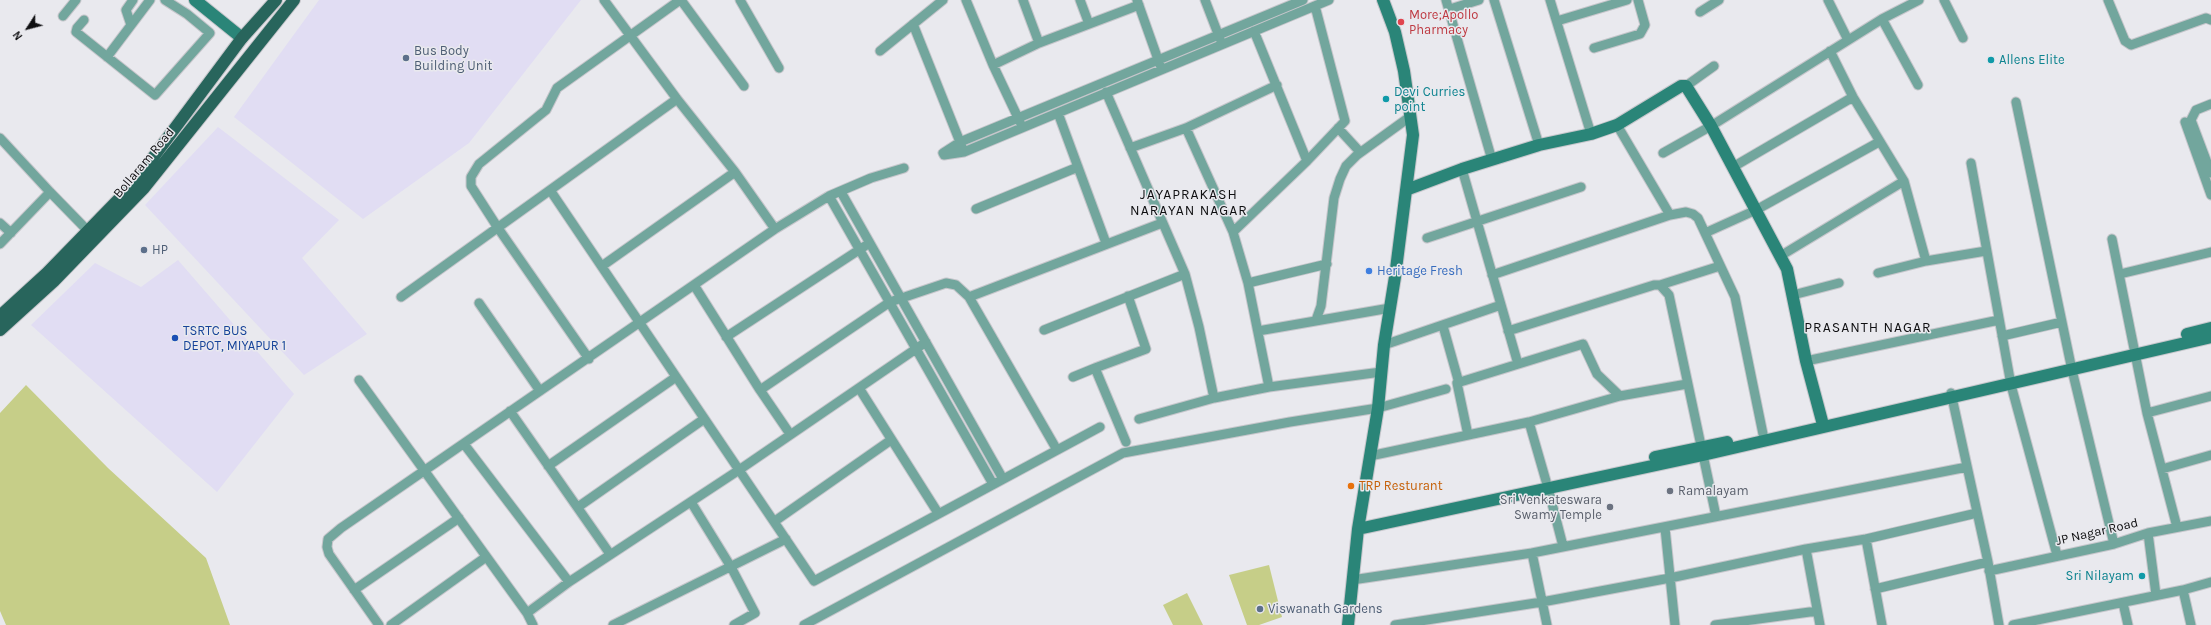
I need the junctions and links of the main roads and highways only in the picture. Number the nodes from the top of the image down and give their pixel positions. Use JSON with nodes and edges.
{"nodes":[{"id":1,"x":276,"y":0,"type":"edge"},
{"id":2,"x":294,"y":0,"type":"edge"},
{"id":3,"x":0,"y":316,"type":"edge"},
{"id":4,"x":0,"y":330,"type":"edge"}],
"edges":[{"from":1,"to":3,"type":"main road","name":"Bollaram Road"},
{"from":2,"to":4,"type":"main road","name":"Bollaram Road"}]}
